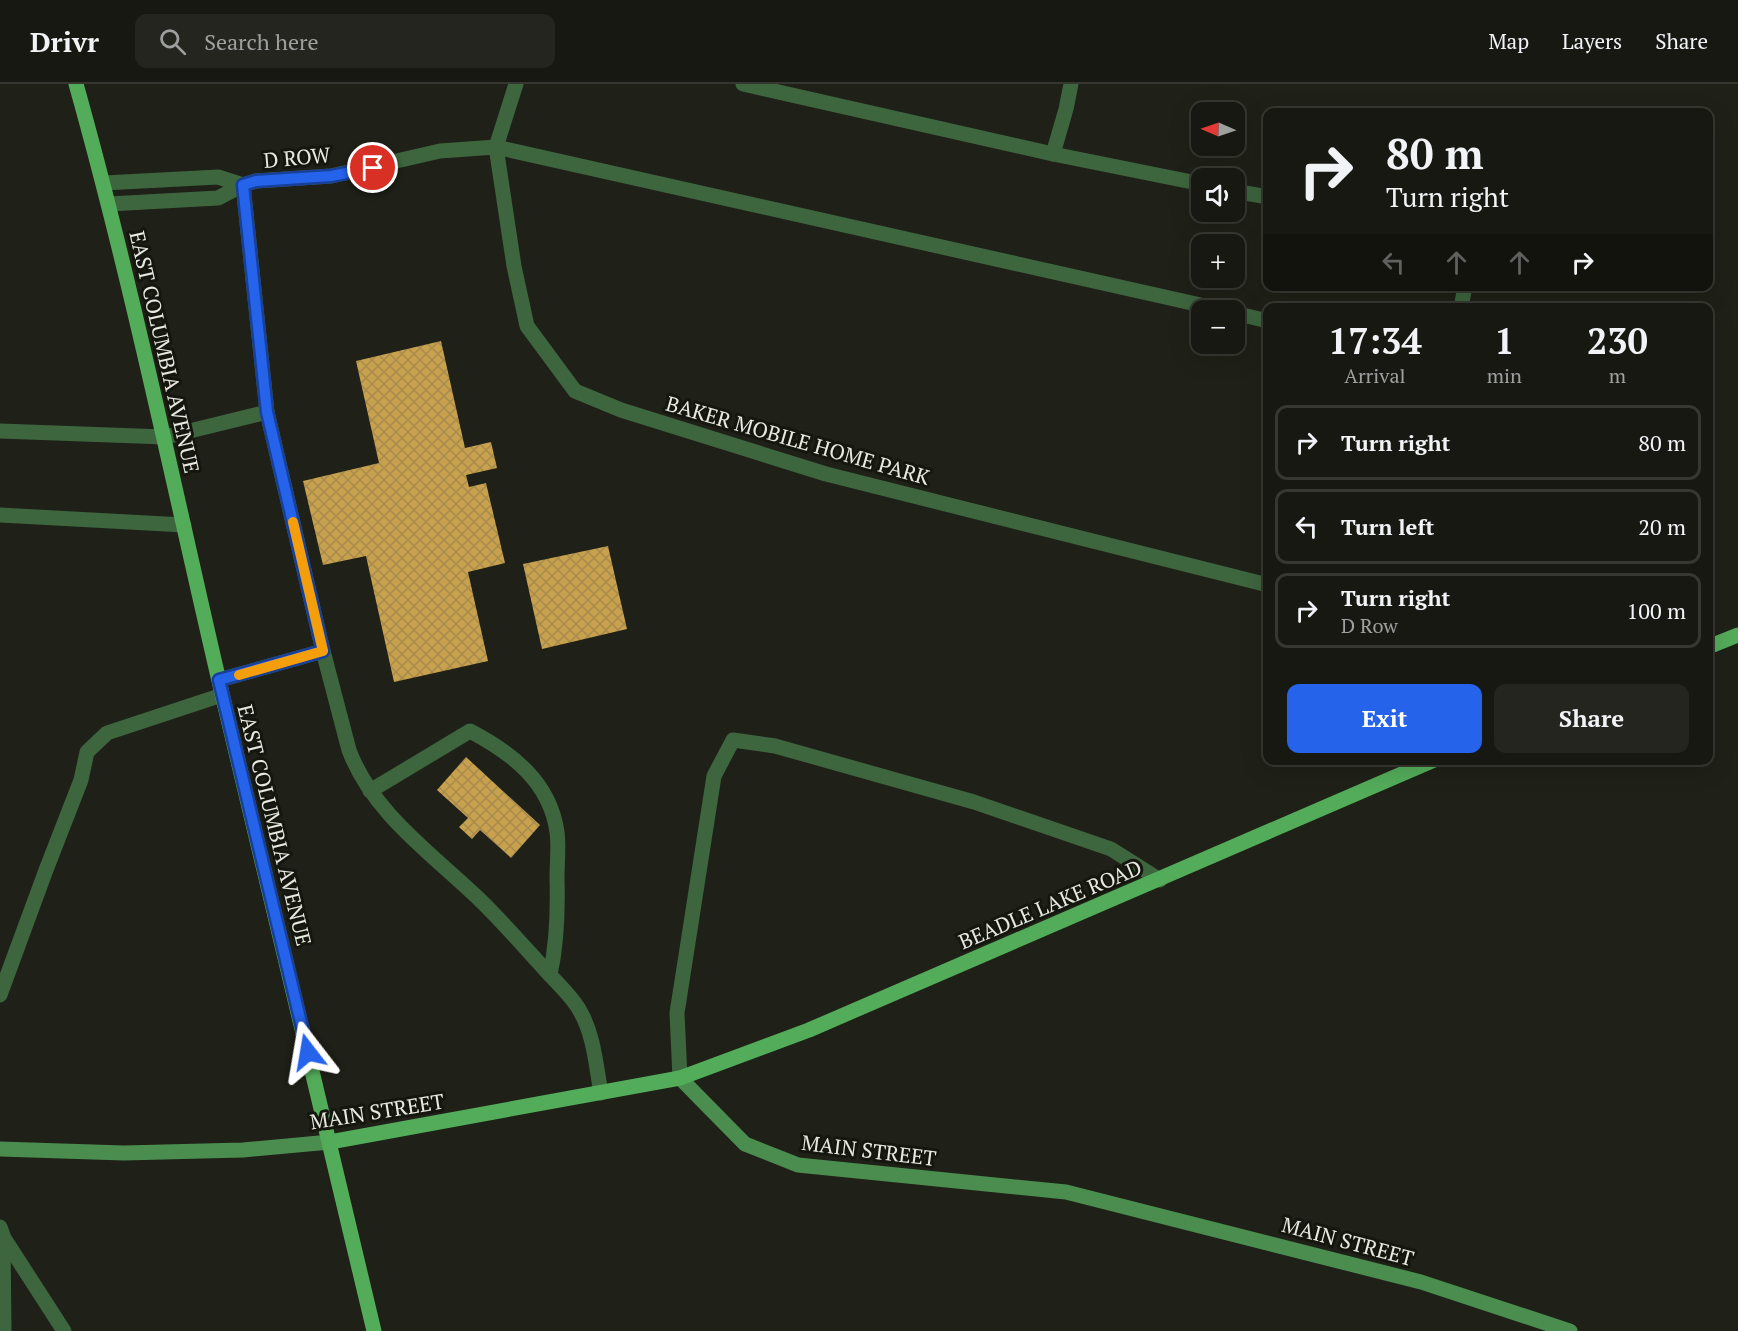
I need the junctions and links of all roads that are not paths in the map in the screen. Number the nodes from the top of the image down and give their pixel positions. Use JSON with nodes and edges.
{"nodes":[{"id":1,"x":76,"y":84,"type":"edge"},
{"id":2,"x":516,"y":84,"type":"edge"},
{"id":3,"x":743,"y":84,"type":"edge"},
{"id":4,"x":1071,"y":84,"type":"edge"},
{"id":5,"x":496,"y":147,"type":"junction"},
{"id":6,"x":1053,"y":154,"type":"junction"},
{"id":7,"x":1191,"y":182,"type":"edge"},
{"id":8,"x":104,"y":183,"type":"junction"},
{"id":9,"x":243,"y":185,"type":"junction"},
{"id":10,"x":1245,"y":193,"type":"edge"},
{"id":11,"x":1263,"y":196,"type":"edge"},
{"id":12,"x":109,"y":204,"type":"junction"},
{"id":13,"x":1191,"y":303,"type":"edge"},
{"id":14,"x":1245,"y":316,"type":"edge"},
{"id":15,"x":1263,"y":320,"type":"edge"},
{"id":16,"x":267,"y":412,"type":"junction"},
{"id":17,"x":0,"y":431,"type":"edge"},
{"id":18,"x":165,"y":437,"type":"junction"},
{"id":19,"x":0,"y":515,"type":"edge"},
{"id":20,"x":184,"y":525,"type":"junction"},
{"id":21,"x":1263,"y":584,"type":"edge"},
{"id":22,"x":1738,"y":635,"type":"edge"},
{"id":23,"x":1713,"y":646,"type":"edge"},
{"id":24,"x":323,"y":651,"type":"junction"},
{"id":25,"x":221,"y":688,"type":"junction"},
{"id":26,"x":1423,"y":765,"type":"edge"},
{"id":27,"x":370,"y":791,"type":"junction"},
{"id":28,"x":1160,"y":880,"type":"junction"},
{"id":29,"x":550,"y":975,"type":"junction"},
{"id":30,"x":0,"y":995,"type":"edge"},
{"id":31,"x":680,"y":1078,"type":"junction"},
{"id":32,"x":601,"y":1093,"type":"junction"},
{"id":33,"x":330,"y":1142,"type":"junction"},
{"id":34,"x":0,"y":1149,"type":"edge"},
{"id":35,"x":1,"y":1230,"type":"edge"},
{"id":36,"x":4,"y":1331,"type":"edge"},
{"id":37,"x":64,"y":1331,"type":"edge"},
{"id":38,"x":374,"y":1331,"type":"edge"},
{"id":39,"x":1570,"y":1331,"type":"edge"}],
"edges":[{"from":1,"to":8,"type":"main road","name":"EAST COLUMBIA AVENUE"},
{"from":2,"to":5,"type":"street","name":"BAKER MOBILE HOME PARK"},
{"from":3,"to":6,"type":"street"},
{"from":4,"to":6,"type":"street"},
{"from":5,"to":9,"type":"street","name":"D ROW"},
{"from":5,"to":13,"type":"street"},
{"from":5,"to":21,"type":"street","name":"BAKER MOBILE HOME PARK"},
{"from":6,"to":7,"type":"street"},
{"from":8,"to":9,"type":"street","name":"D ROW"},
{"from":8,"to":12,"type":"main road","name":"EAST COLUMBIA AVENUE"},
{"from":9,"to":12,"type":"street","name":"D ROW"},
{"from":9,"to":16,"type":"street"},
{"from":10,"to":11,"type":"street"},
{"from":12,"to":18,"type":"main road","name":"EAST COLUMBIA AVENUE"},
{"from":14,"to":15,"type":"street"},
{"from":16,"to":18,"type":"street"},
{"from":16,"to":24,"type":"street"},
{"from":17,"to":18,"type":"street"},
{"from":18,"to":20,"type":"main road","name":"EAST COLUMBIA AVENUE"},
{"from":19,"to":20,"type":"street"},
{"from":20,"to":25,"type":"main road","name":"EAST COLUMBIA AVENUE"},
{"from":22,"to":23,"type":"main road"},
{"from":24,"to":25,"type":"street"},
{"from":24,"to":27,"type":"street"},
{"from":25,"to":30,"type":"street"},
{"from":25,"to":33,"type":"main road","name":"EAST COLUMBIA AVENUE"},
{"from":26,"to":28,"type":"main road","name":"BEADLE LAKE ROAD"},
{"from":27,"to":29,"type":"street"},
{"from":27,"to":29,"type":"street"},
{"from":28,"to":31,"type":"main road","name":"BEADLE LAKE ROAD"},
{"from":28,"to":31,"type":"street"},
{"from":29,"to":32,"type":"street"},
{"from":31,"to":32,"type":"main road","name":"MAIN STREET"},
{"from":31,"to":39,"type":"street","name":"MAIN STREET"},
{"from":32,"to":33,"type":"main road","name":"MAIN STREET"},
{"from":33,"to":34,"type":"street","name":"MAIN STREET"},
{"from":33,"to":38,"type":"main road","name":"EAST COLUMBIA AVENUE"},
{"from":35,"to":36,"type":"street"},
{"from":35,"to":37,"type":"street"}]}
